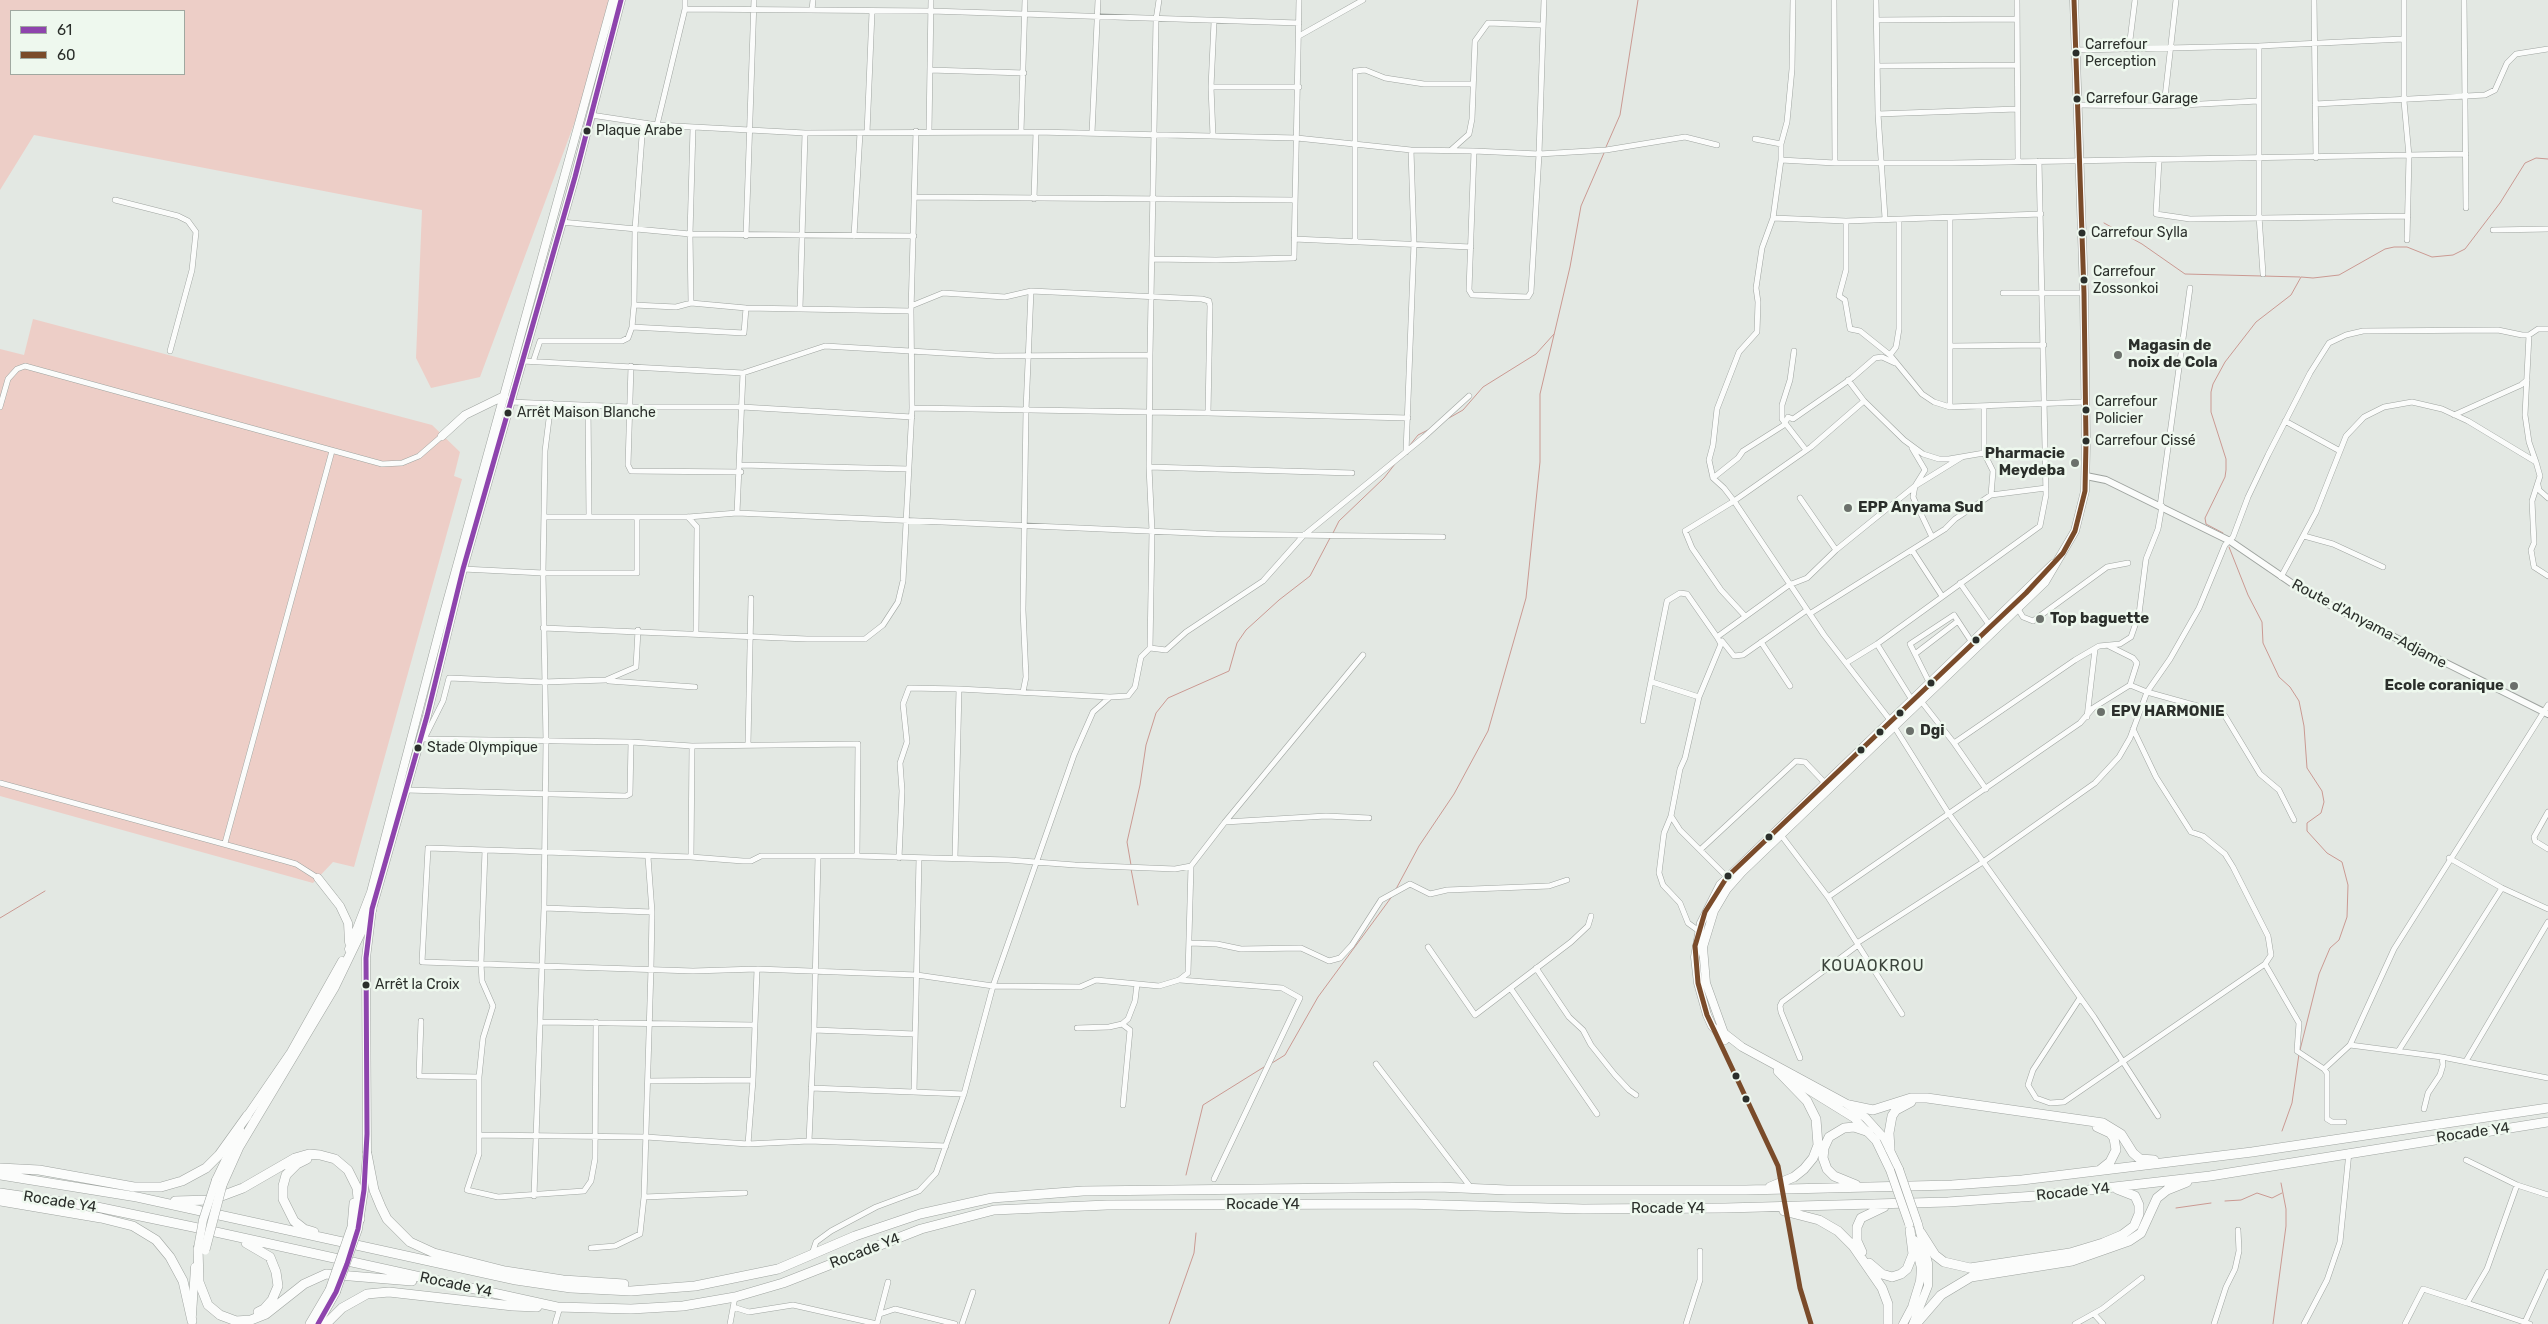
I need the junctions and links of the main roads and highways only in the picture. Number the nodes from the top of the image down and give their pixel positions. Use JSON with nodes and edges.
{"nodes":[{"id":1,"x":613,"y":0,"type":"edge"},
{"id":2,"x":621,"y":0,"type":"edge"},
{"id":3,"x":2074,"y":0,"type":"edge"},
{"id":4,"x":504,"y":396,"type":"junction"},
{"id":5,"x":442,"y":436,"type":"road end"},
{"id":6,"x":2063,"y":554,"type":"junction"},
{"id":7,"x":1974,"y":646,"type":"junction"},
{"id":8,"x":1932,"y":686,"type":"junction"},
{"id":9,"x":1892,"y":723,"type":"junction"},
{"id":10,"x":318,"y":878,"type":"road end"},
{"id":11,"x":1730,"y":880,"type":"junction"},
{"id":12,"x":372,"y":909,"type":"junction"},
{"id":13,"x":349,"y":949,"type":"junction"},
{"id":14,"x":1778,"y":1071,"type":"junction"},
{"id":15,"x":1850,"y":1105,"type":"junction"},
{"id":16,"x":2548,"y":1108,"type":"edge"},
{"id":17,"x":247,"y":1116,"type":"junction"},
{"id":18,"x":2548,"y":1122,"type":"edge"},
{"id":19,"x":1869,"y":1132,"type":"junction"},
{"id":20,"x":1890,"y":1149,"type":"junction"},
{"id":21,"x":367,"y":1154,"type":"junction"},
{"id":22,"x":2199,"y":1158,"type":"junction"},
{"id":23,"x":0,"y":1168,"type":"edge"},
{"id":24,"x":2097,"y":1172,"type":"junction"},
{"id":25,"x":0,"y":1175,"type":"edge"},
{"id":26,"x":2210,"y":1176,"type":"junction"},
{"id":27,"x":219,"y":1183,"type":"junction"},
{"id":28,"x":1863,"y":1187,"type":"junction"},
{"id":29,"x":2112,"y":1188,"type":"junction"},
{"id":30,"x":1757,"y":1190,"type":"junction"},
{"id":31,"x":0,"y":1193,"type":"edge"},
{"id":32,"x":137,"y":1197,"type":"junction"},
{"id":33,"x":0,"y":1201,"type":"edge"},
{"id":34,"x":1894,"y":1204,"type":"junction"},
{"id":35,"x":1764,"y":1208,"type":"junction"},
{"id":36,"x":360,"y":1219,"type":"junction"},
{"id":37,"x":193,"y":1227,"type":"junction"},
{"id":38,"x":355,"y":1228,"type":"junction"},
{"id":39,"x":1915,"y":1228,"type":"junction"},
{"id":40,"x":360,"y":1247,"type":"junction"},
{"id":41,"x":202,"y":1249,"type":"junction"},
{"id":42,"x":459,"y":1286,"type":"junction"},
{"id":43,"x":695,"y":1286,"type":"junction"},
{"id":44,"x":333,"y":1291,"type":"junction"},
{"id":45,"x":558,"y":1307,"type":"junction"},
{"id":46,"x":192,"y":1323,"type":"edge"},
{"id":47,"x":310,"y":1324,"type":"edge"},
{"id":48,"x":318,"y":1324,"type":"edge"},
{"id":49,"x":326,"y":1324,"type":"edge"},
{"id":50,"x":1888,"y":1324,"type":"edge"},
{"id":51,"x":1903,"y":1324,"type":"edge"},
{"id":52,"x":1915,"y":1324,"type":"edge"}],
"edges":[{"from":1,"to":4,"type":"main road"},
{"from":2,"to":12,"type":"main road"},
{"from":3,"to":6,"type":"main road"},
{"from":4,"to":5,"type":"main road"},
{"from":4,"to":13,"type":"main road"},
{"from":6,"to":7,"type":"main road"},
{"from":6,"to":7,"type":"main road"},
{"from":7,"to":8,"type":"main road"},
{"from":8,"to":9,"type":"main road"},
{"from":8,"to":9,"type":"main road"},
{"from":9,"to":11,"type":"main road"},
{"from":9,"to":11,"type":"main road"},
{"from":10,"to":13,"type":"main road"},
{"from":11,"to":14,"type":"main road"},
{"from":11,"to":15,"type":"main road"},
{"from":12,"to":21,"type":"main road"},
{"from":12,"to":27,"type":"highway"},
{"from":13,"to":17,"type":"main road"},
{"from":14,"to":19,"type":"main road"},
{"from":14,"to":30,"type":"highway"},
{"from":15,"to":20,"type":"main road"},
{"from":15,"to":22,"type":"highway"},
{"from":16,"to":22,"type":"highway","name":"Rocade Y4"},
{"from":17,"to":23,"type":"highway"},
{"from":17,"to":27,"type":"main road"},
{"from":18,"to":26,"type":"highway","name":"Rocade Y4"},
{"from":19,"to":28,"type":"highway"},
{"from":19,"to":39,"type":"main road","bridge":true},
{"from":20,"to":24,"type":"highway"},
{"from":20,"to":39,"type":"main road","bridge":true},
{"from":21,"to":36,"type":"main road"},
{"from":21,"to":43,"type":"highway"},
{"from":22,"to":24,"type":"highway","name":"Rocade Y4"},
{"from":24,"to":28,"type":"highway","name":"Rocade Y4"},
{"from":25,"to":32,"type":"highway","name":"Rocade Y4"},
{"from":26,"to":29,"type":"highway","name":"Rocade Y4"},
{"from":26,"to":52,"type":"highway"},
{"from":27,"to":41,"type":"highway","bridge":true},
{"from":28,"to":30,"type":"highway","name":"Rocade Y4"},
{"from":29,"to":34,"type":"highway","name":"Rocade Y4"},
{"from":29,"to":39,"type":"highway"},
{"from":30,"to":43,"type":"highway","name":"Rocade Y4"},
{"from":31,"to":37,"type":"highway","name":"Rocade Y4"},
{"from":32,"to":36,"type":"highway"},
{"from":32,"to":40,"type":"highway","name":"Rocade Y4"},
{"from":33,"to":46,"type":"highway"},
{"from":34,"to":35,"type":"highway","name":"Rocade Y4"},
{"from":34,"to":39,"type":"highway"},
{"from":35,"to":45,"type":"highway","name":"Rocade Y4"},
{"from":35,"to":50,"type":"highway"},
{"from":36,"to":38,"type":"main road"},
{"from":37,"to":41,"type":"highway"},
{"from":37,"to":42,"type":"highway","name":"Rocade Y4"},
{"from":38,"to":40,"type":"highway"},
{"from":38,"to":44,"type":"highway","bridge":true},
{"from":39,"to":51,"type":"main road"},
{"from":39,"to":52,"type":"main road"},
{"from":40,"to":43,"type":"highway","name":"Rocade Y4"},
{"from":41,"to":42,"type":"highway"},
{"from":41,"to":46,"type":"main road"},
{"from":42,"to":45,"type":"highway","name":"Rocade Y4"},
{"from":44,"to":47,"type":"highway"},
{"from":44,"to":48,"type":"main road"},
{"from":45,"to":49,"type":"highway"}]}
